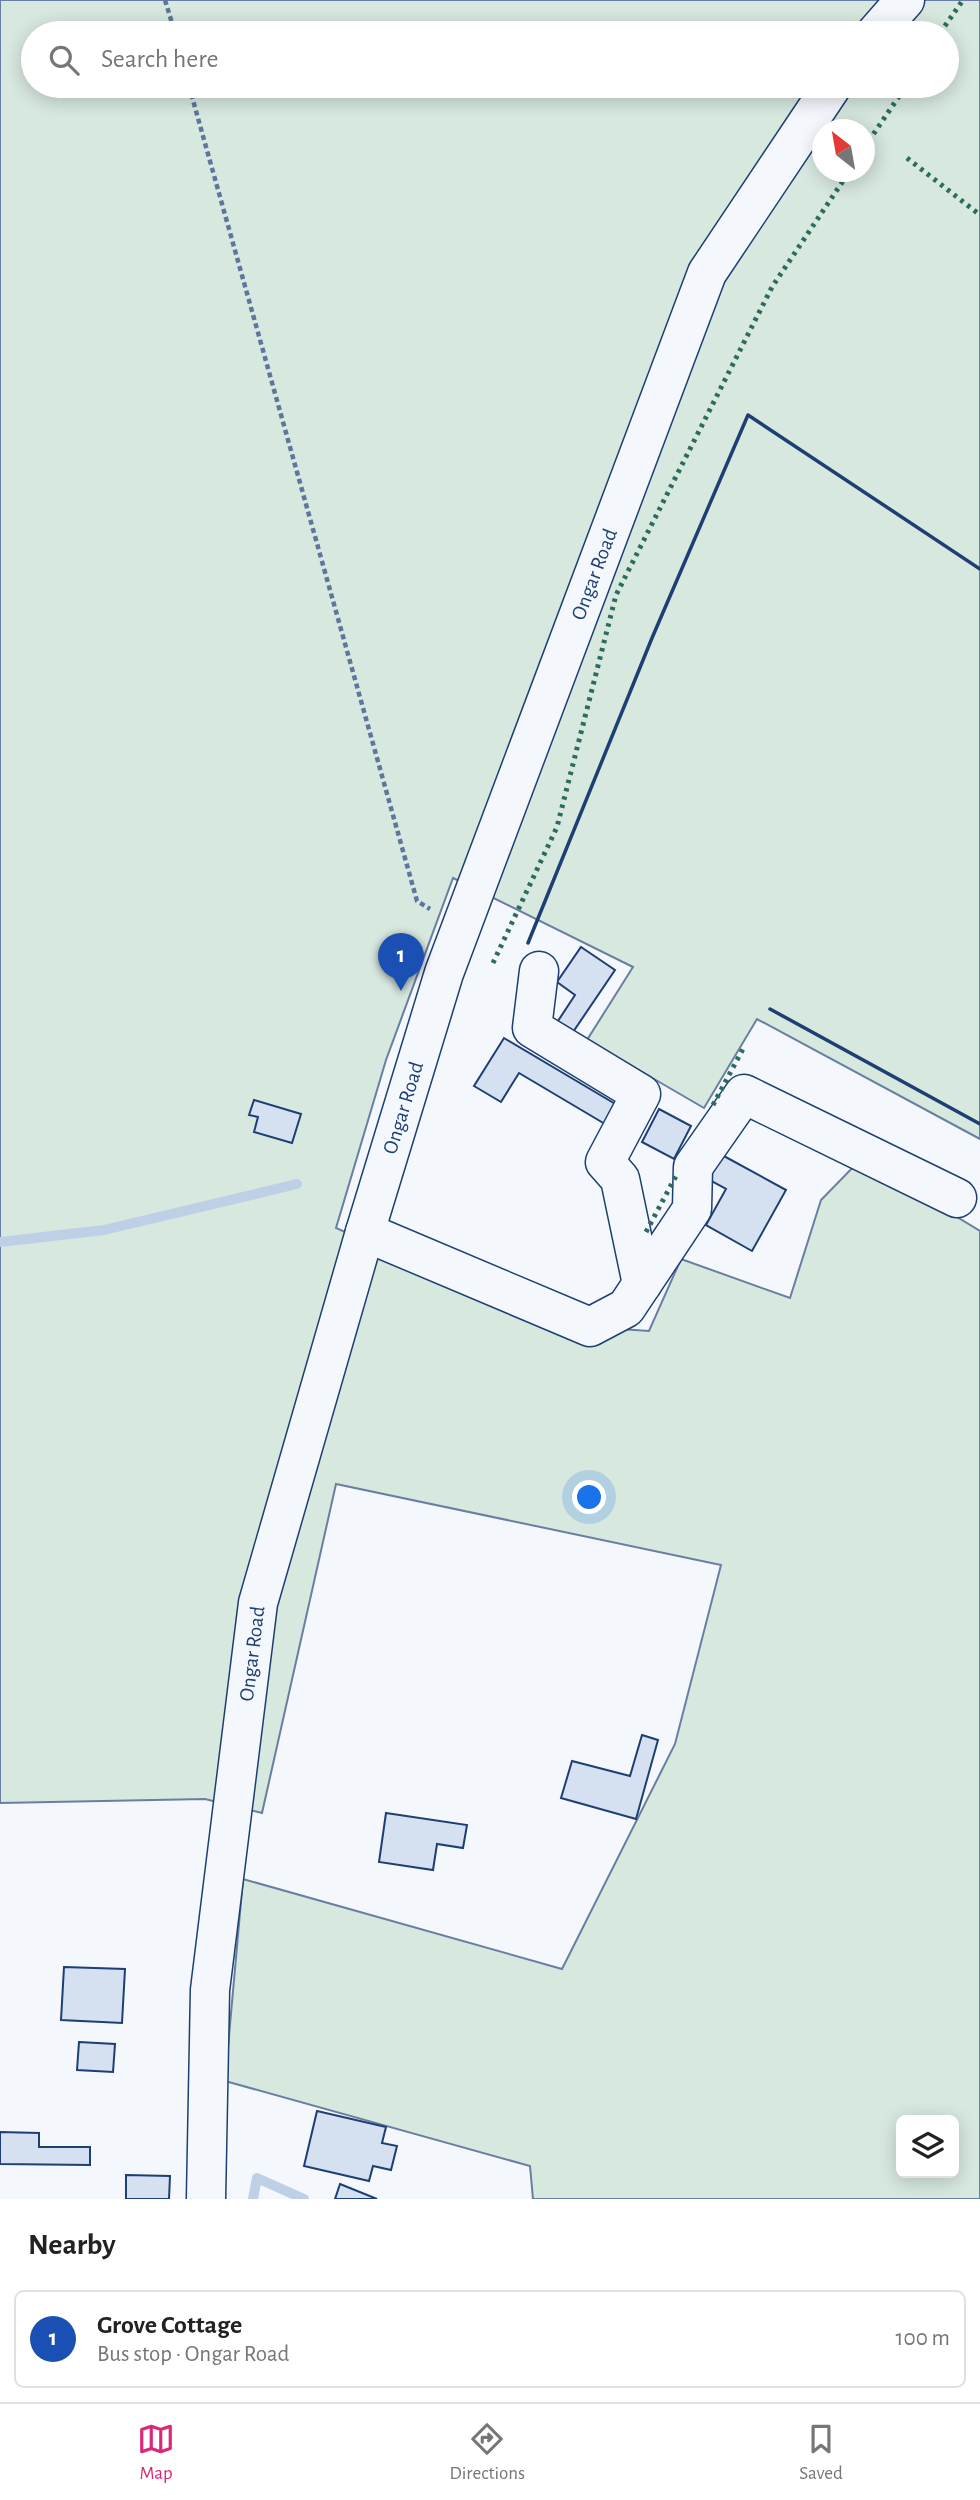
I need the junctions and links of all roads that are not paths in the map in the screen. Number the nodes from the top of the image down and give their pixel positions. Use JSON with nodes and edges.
{"nodes":[{"id":1,"x":905,"y":0,"type":"edge"},
{"id":2,"x":887,"y":21,"type":"edge"},
{"id":3,"x":824,"y":98,"type":"edge"},
{"id":4,"x":539,"y":971,"type":"dead end"},
{"id":5,"x":957,"y":1198,"type":"dead end"},
{"id":6,"x":365,"y":1232,"type":"junction"},
{"id":7,"x":642,"y":1284,"type":"junction"},
{"id":8,"x":206,"y":2199,"type":"edge"}],
"edges":[{"from":1,"to":2,"type":"main road"},
{"from":3,"to":6,"type":"main road","name":"Ongar Road"},
{"from":4,"to":7,"type":"main road"},
{"from":5,"to":7,"type":"main road"},
{"from":6,"to":7,"type":"main road"},
{"from":6,"to":8,"type":"main road","name":"Ongar Road"}]}
